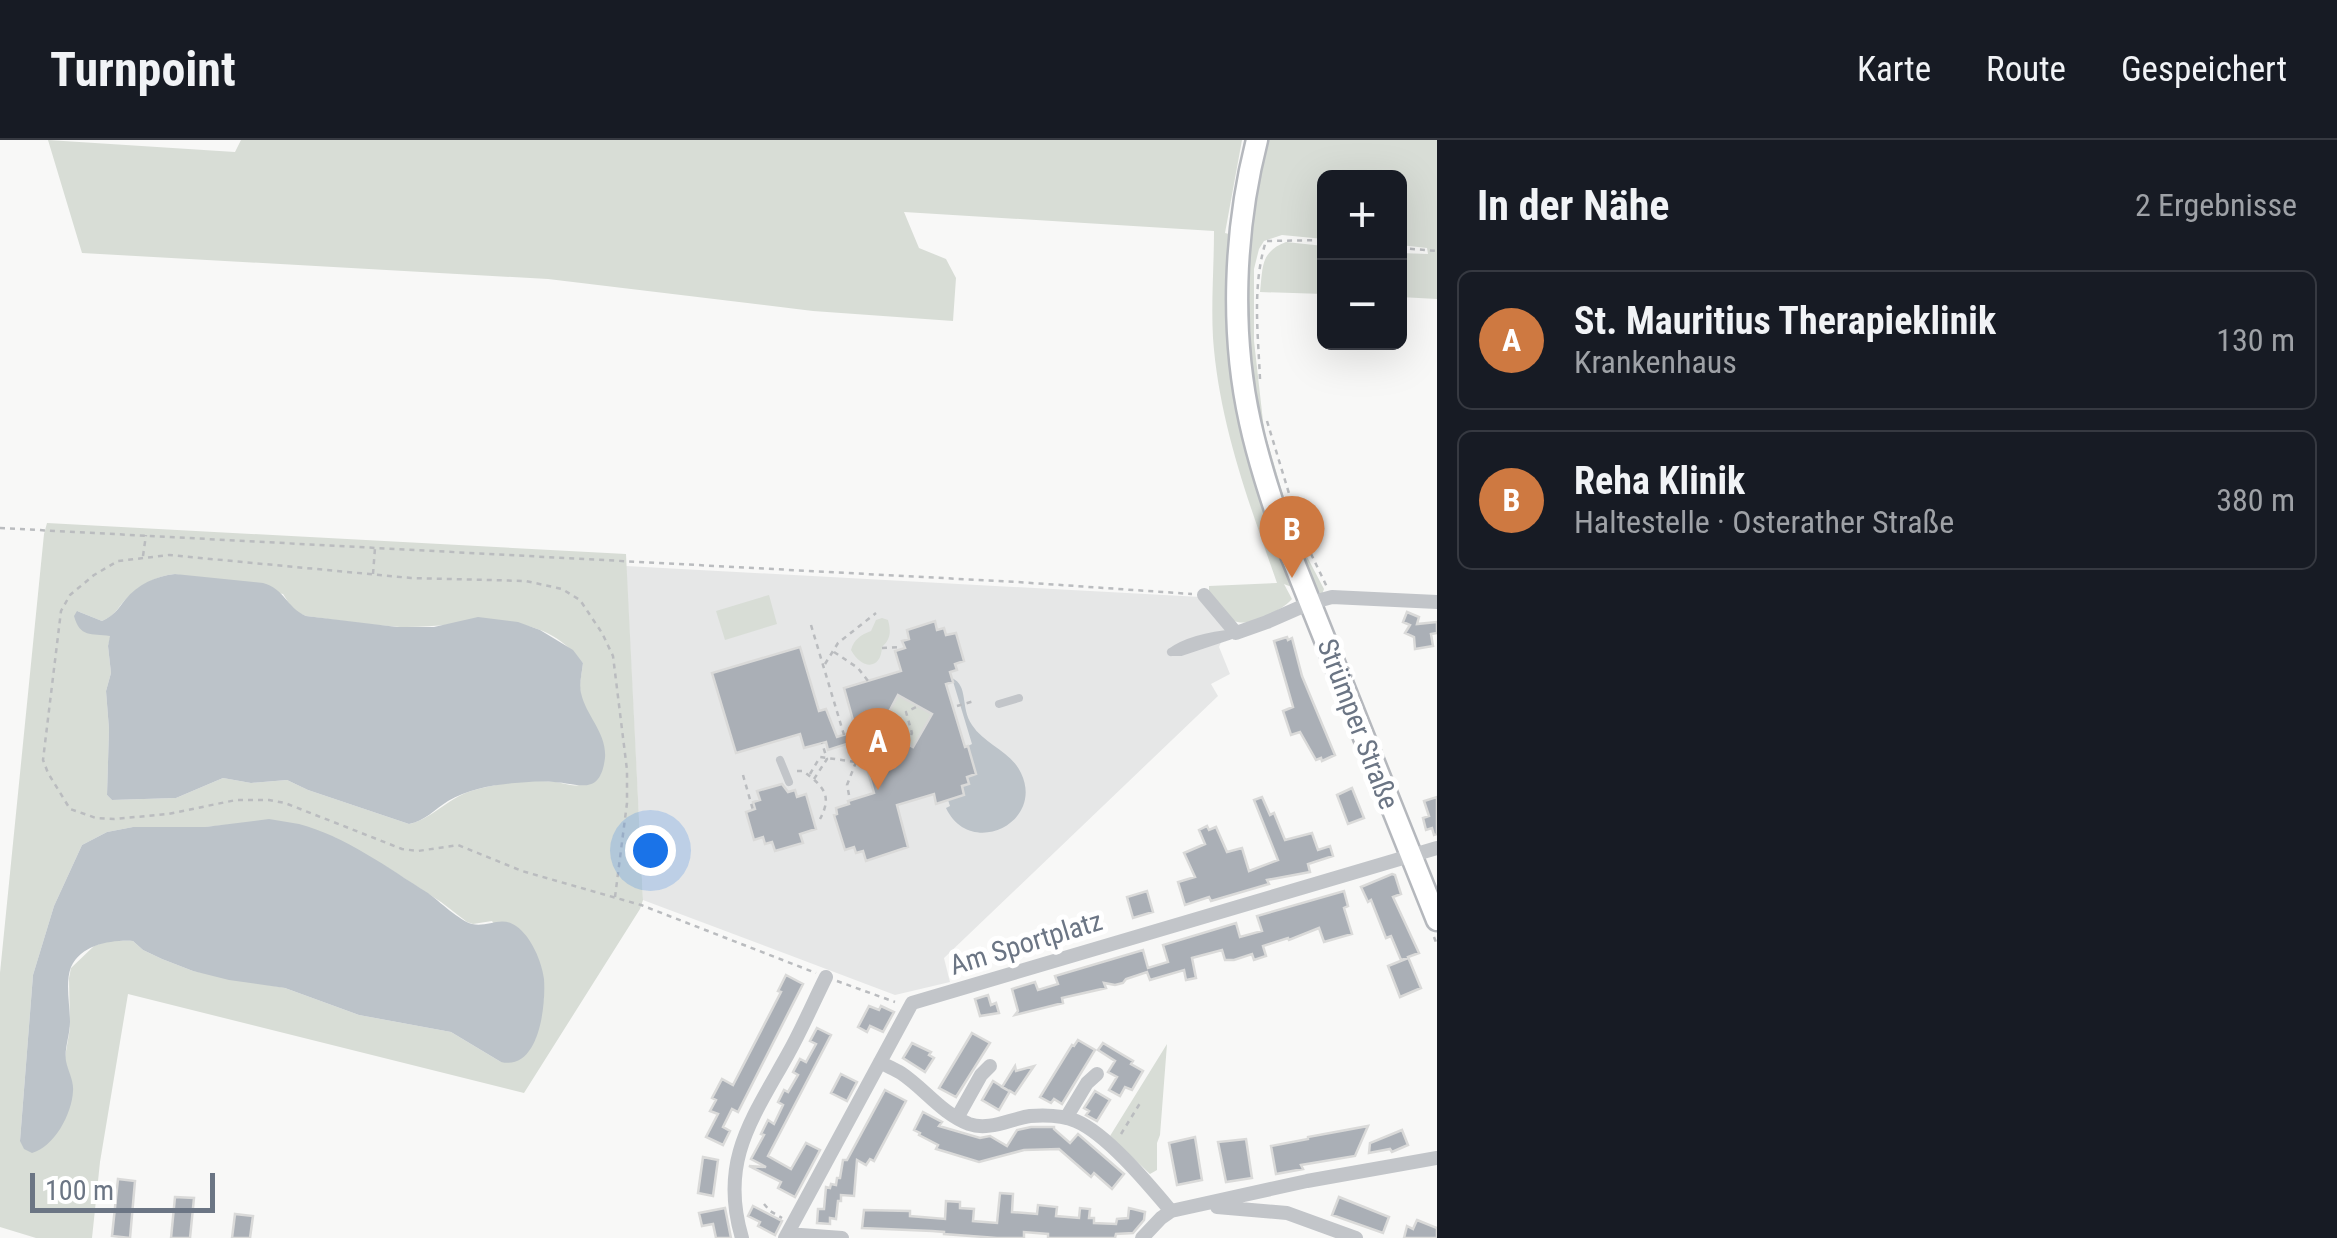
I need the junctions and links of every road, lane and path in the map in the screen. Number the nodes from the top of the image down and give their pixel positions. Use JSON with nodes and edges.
{"nodes":[{"id":1,"x":1258,"y":140,"type":"edge"},
{"id":2,"x":1317,"y":240,"type":"edge"},
{"id":3,"x":1407,"y":249,"type":"edge"},
{"id":4,"x":1437,"y":251,"type":"edge"},
{"id":5,"x":1260,"y":379,"type":"dead end"},
{"id":6,"x":1266,"y":415,"type":"dead end"},
{"id":7,"x":0,"y":528,"type":"edge"},
{"id":8,"x":146,"y":535,"type":"junction"},
{"id":9,"x":375,"y":548,"type":"junction"},
{"id":10,"x":143,"y":557,"type":"junction"},
{"id":11,"x":373,"y":575,"type":"junction"},
{"id":12,"x":1204,"y":595,"type":"joint"},
{"id":13,"x":1332,"y":597,"type":"junction"},
{"id":14,"x":1437,"y":602,"type":"edge"},
{"id":15,"x":1310,"y":603,"type":"junction"},
{"id":16,"x":876,"y":613,"type":"dead end"},
{"id":17,"x":811,"y":626,"type":"dead end"},
{"id":18,"x":1236,"y":633,"type":"junction"},
{"id":19,"x":900,"y":647,"type":"dead end"},
{"id":20,"x":882,"y":648,"type":"dead end"},
{"id":21,"x":832,"y":651,"type":"junction"},
{"id":22,"x":824,"y":668,"type":"junction"},
{"id":23,"x":868,"y":681,"type":"dead end"},
{"id":24,"x":1019,"y":698,"type":"dead end"},
{"id":25,"x":974,"y":701,"type":"dead end"},
{"id":26,"x":999,"y":704,"type":"dead end"},
{"id":27,"x":918,"y":706,"type":"dead end"},
{"id":28,"x":958,"y":706,"type":"dead end"},
{"id":29,"x":844,"y":735,"type":"dead end"},
{"id":30,"x":822,"y":743,"type":"dead end"},
{"id":31,"x":847,"y":744,"type":"dead end"},
{"id":32,"x":908,"y":744,"type":"dead end"},
{"id":33,"x":826,"y":759,"type":"junction"},
{"id":34,"x":865,"y":759,"type":"dead end"},
{"id":35,"x":780,"y":760,"type":"dead end"},
{"id":36,"x":856,"y":762,"type":"junction"},
{"id":37,"x":743,"y":775,"type":"dead end"},
{"id":38,"x":809,"y":775,"type":"junction"},
{"id":39,"x":788,"y":778,"type":"joint"},
{"id":40,"x":814,"y":780,"type":"junction"},
{"id":41,"x":850,"y":800,"type":"dead end"},
{"id":42,"x":753,"y":810,"type":"dead end"},
{"id":43,"x":820,"y":819,"type":"dead end"},
{"id":44,"x":1437,"y":848,"type":"edge"},
{"id":45,"x":1410,"y":855,"type":"junction"},
{"id":46,"x":615,"y":898,"type":"junction"},
{"id":47,"x":1437,"y":920,"type":"edge"},
{"id":48,"x":826,"y":977,"type":"junction"},
{"id":49,"x":912,"y":1003,"type":"junction"},
{"id":50,"x":880,"y":1062,"type":"junction"},
{"id":51,"x":990,"y":1066,"type":"dead end"},
{"id":52,"x":1097,"y":1074,"type":"dead end"},
{"id":53,"x":1142,"y":1100,"type":"dead end"},
{"id":54,"x":957,"y":1118,"type":"junction"},
{"id":55,"x":1066,"y":1118,"type":"junction"},
{"id":56,"x":1112,"y":1148,"type":"junction"},
{"id":57,"x":1437,"y":1158,"type":"edge"},
{"id":58,"x":1280,"y":1186,"type":"junction"},
{"id":59,"x":764,"y":1204,"type":"dead end"},
{"id":60,"x":1202,"y":1206,"type":"junction"},
{"id":61,"x":1171,"y":1212,"type":"junction"},
{"id":62,"x":1288,"y":1213,"type":"junction"},
{"id":63,"x":788,"y":1232,"type":"edge"},
{"id":64,"x":742,"y":1238,"type":"edge"},
{"id":65,"x":842,"y":1238,"type":"edge"},
{"id":66,"x":1142,"y":1238,"type":"edge"},
{"id":67,"x":1356,"y":1238,"type":"edge"}],
"edges":[{"from":1,"to":15,"type":"main road"},
{"from":2,"to":5,"type":"path"},
{"from":3,"to":4,"type":"path"},
{"from":6,"to":13,"type":"path"},
{"from":7,"to":8,"type":"path"},
{"from":8,"to":9,"type":"path"},
{"from":8,"to":10,"type":"path"},
{"from":9,"to":11,"type":"path"},
{"from":9,"to":12,"type":"path"},
{"from":10,"to":11,"type":"path"},
{"from":10,"to":46,"type":"path"},
{"from":11,"to":46,"type":"path"},
{"from":12,"to":18,"type":"street"},
{"from":13,"to":14,"type":"street"},
{"from":13,"to":15,"type":"street"},
{"from":15,"to":18,"type":"street","name":"Strümper Straße"},
{"from":15,"to":45,"type":"main road","name":"Strümper Straße"},
{"from":16,"to":21,"type":"path"},
{"from":17,"to":22,"type":"path"},
{"from":18,"to":18,"type":"lane","name":"Strümper Straße"},
{"from":19,"to":20,"type":"path"},
{"from":21,"to":22,"type":"path"},
{"from":21,"to":23,"type":"path"},
{"from":22,"to":29,"type":"path"},
{"from":24,"to":26,"type":"lane"},
{"from":25,"to":28,"type":"path"},
{"from":27,"to":32,"type":"path"},
{"from":30,"to":33,"type":"path"},
{"from":31,"to":36,"type":"path"},
{"from":33,"to":36,"type":"path"},
{"from":33,"to":38,"type":"path"},
{"from":33,"to":40,"type":"path"},
{"from":34,"to":36,"type":"path"},
{"from":35,"to":39,"type":"lane"},
{"from":36,"to":41,"type":"path"},
{"from":37,"to":42,"type":"path"},
{"from":38,"to":39,"type":"path"},
{"from":38,"to":40,"type":"path"},
{"from":40,"to":43,"type":"path"},
{"from":44,"to":45,"type":"street","name":"Am Sportplatz"},
{"from":45,"to":47,"type":"main road","name":"Strümper Straße"},
{"from":45,"to":49,"type":"street","name":"Am Sportplatz"},
{"from":46,"to":48,"type":"path"},
{"from":48,"to":49,"type":"path"},
{"from":48,"to":64,"type":"street"},
{"from":49,"to":50,"type":"street"},
{"from":50,"to":54,"type":"street"},
{"from":50,"to":63,"type":"street"},
{"from":51,"to":54,"type":"street"},
{"from":52,"to":55,"type":"street"},
{"from":53,"to":56,"type":"path"},
{"from":54,"to":55,"type":"street"},
{"from":55,"to":56,"type":"street"},
{"from":56,"to":61,"type":"street"},
{"from":57,"to":58,"type":"street"},
{"from":58,"to":60,"type":"street"},
{"from":58,"to":62,"type":"street"},
{"from":59,"to":63,"type":"path"},
{"from":60,"to":61,"type":"street"},
{"from":60,"to":62,"type":"street"},
{"from":61,"to":66,"type":"street"},
{"from":62,"to":67,"type":"street"},
{"from":63,"to":65,"type":"street"}]}
